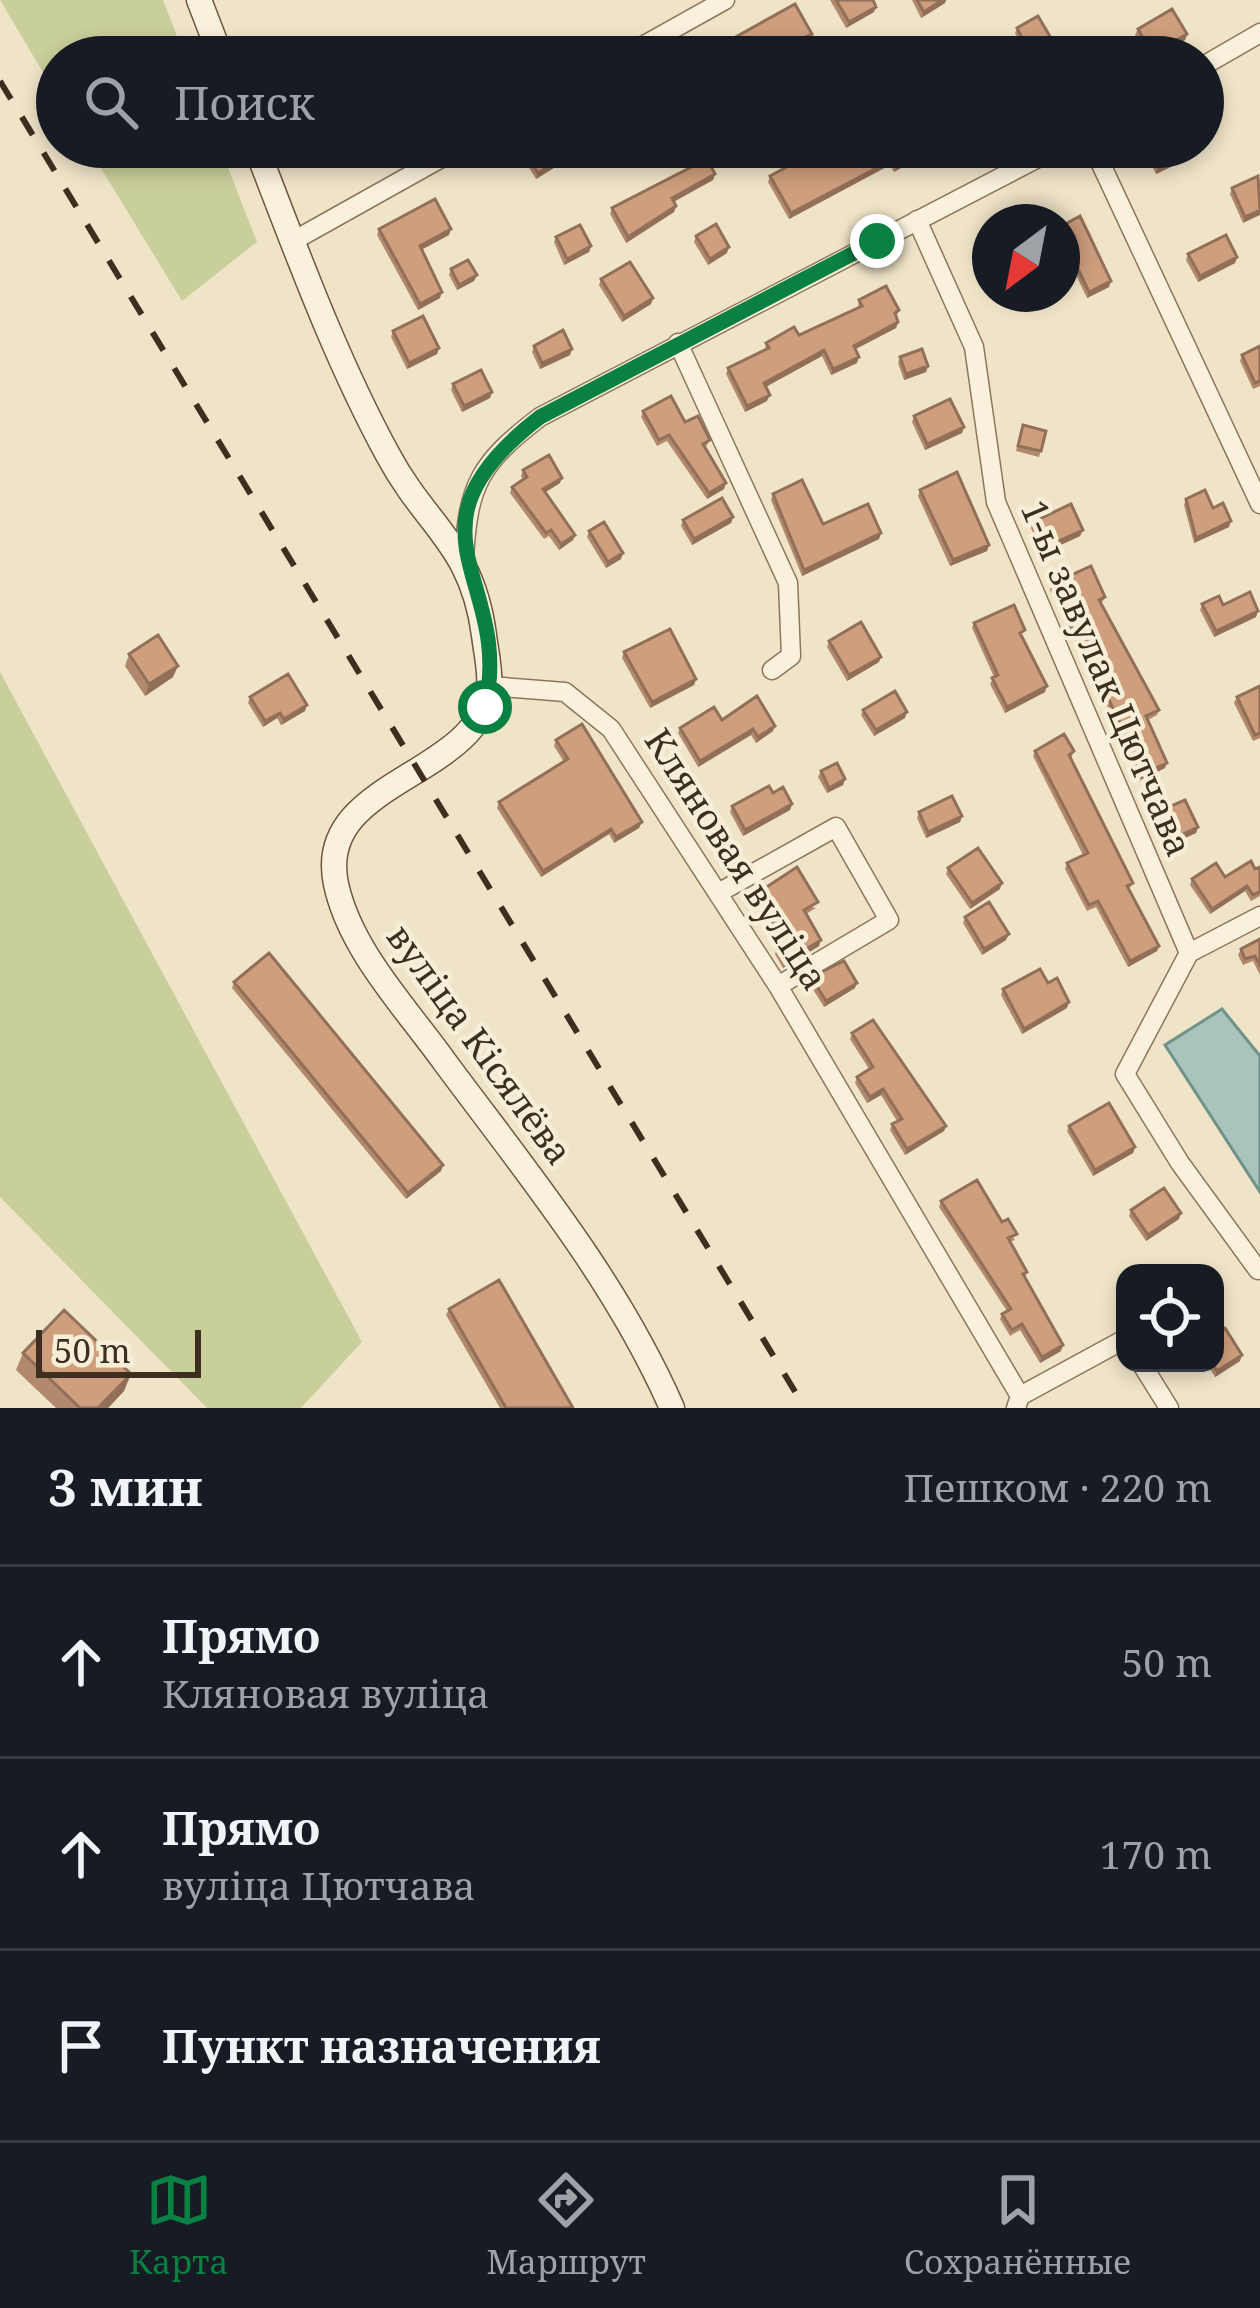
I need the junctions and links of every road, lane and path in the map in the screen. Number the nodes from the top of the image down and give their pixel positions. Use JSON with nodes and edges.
{"nodes":[{"id":1,"x":199,"y":0,"type":"edge"},
{"id":2,"x":725,"y":0,"type":"edge"},
{"id":3,"x":1260,"y":33,"type":"edge"},
{"id":4,"x":213,"y":36,"type":"edge"},
{"id":5,"x":661,"y":36,"type":"edge"},
{"id":6,"x":1224,"y":54,"type":"edge"},
{"id":7,"x":264,"y":168,"type":"edge"},
{"id":8,"x":423,"y":168,"type":"edge"},
{"id":9,"x":1018,"y":168,"type":"edge"},
{"id":10,"x":1103,"y":168,"type":"edge"},
{"id":11,"x":916,"y":220,"type":"junction"},
{"id":12,"x":292,"y":241,"type":"junction"},
{"id":13,"x":678,"y":343,"type":"junction"},
{"id":14,"x":1260,"y":504,"type":"edge"},
{"id":15,"x":464,"y":559,"type":"junction"},
{"id":16,"x":772,"y":670,"type":"dead end"},
{"id":17,"x":490,"y":686,"type":"junction"},
{"id":18,"x":720,"y":892,"type":"junction"},
{"id":19,"x":1260,"y":916,"type":"edge"},
{"id":20,"x":1189,"y":953,"type":"junction"},
{"id":21,"x":778,"y":986,"type":"junction"},
{"id":22,"x":1258,"y":1270,"type":"edge"},
{"id":23,"x":1116,"y":1345,"type":"edge"},
{"id":24,"x":1146,"y":1372,"type":"edge"},
{"id":25,"x":1018,"y":1402,"type":"edge"},
{"id":26,"x":672,"y":1408,"type":"edge"},
{"id":27,"x":1168,"y":1408,"type":"edge"}],
"edges":[{"from":1,"to":4,"type":"street"},
{"from":2,"to":5,"type":"street"},
{"from":3,"to":6,"type":"street"},
{"from":7,"to":12,"type":"street"},
{"from":8,"to":12,"type":"street"},
{"from":9,"to":11,"type":"street"},
{"from":10,"to":14,"type":"street"},
{"from":11,"to":13,"type":"street"},
{"from":11,"to":20,"type":"street","name":"1-ы завулак Цютчава"},
{"from":12,"to":15,"type":"street"},
{"from":13,"to":15,"type":"street"},
{"from":13,"to":16,"type":"street"},
{"from":15,"to":17,"type":"street"},
{"from":17,"to":18,"type":"street","name":"Кляновая вуліца"},
{"from":17,"to":26,"type":"street","name":"вуліца Кісялёва"},
{"from":18,"to":21,"type":"street","name":"Кляновая вуліца"},
{"from":18,"to":21,"type":"street"},
{"from":19,"to":20,"type":"street"},
{"from":20,"to":22,"type":"street"},
{"from":21,"to":25,"type":"street","name":"Кляновая вуліца"},
{"from":23,"to":25,"type":"street"},
{"from":24,"to":27,"type":"street"}]}
